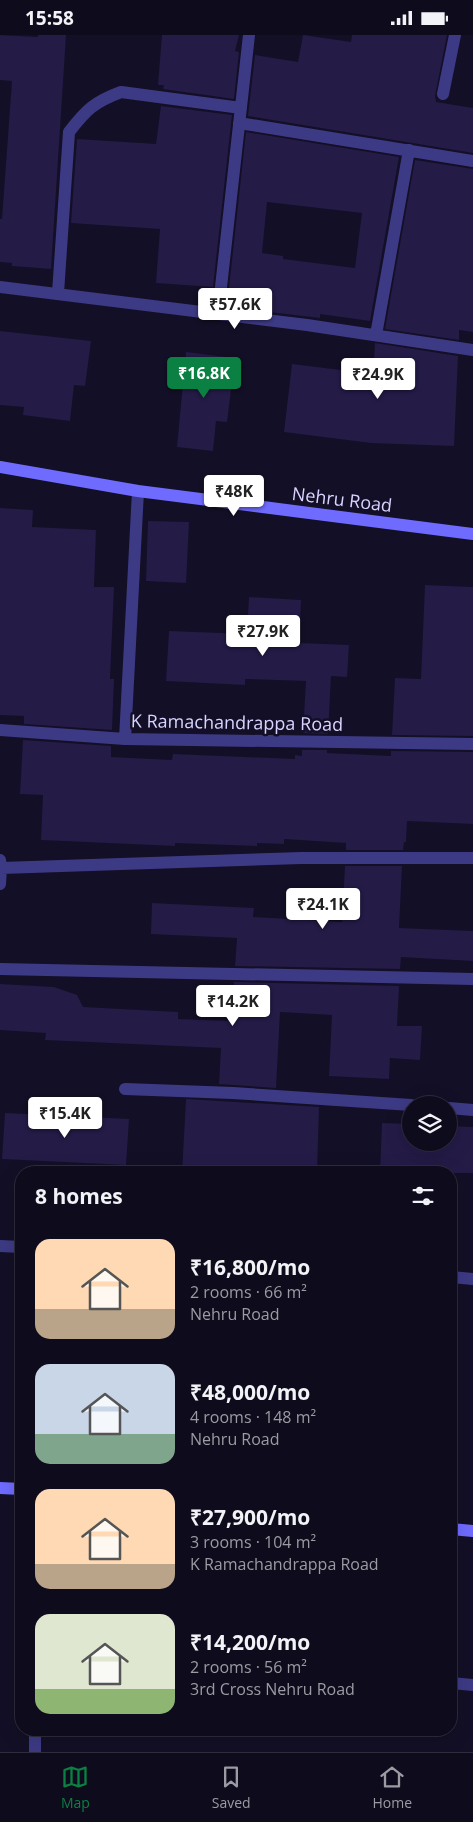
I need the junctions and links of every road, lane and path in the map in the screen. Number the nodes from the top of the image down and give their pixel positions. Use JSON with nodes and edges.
{"nodes":[{"id":1,"x":249,"y":35,"type":"edge"},
{"id":2,"x":454,"y":35,"type":"edge"},
{"id":3,"x":444,"y":94,"type":"dead end"},
{"id":4,"x":241,"y":108,"type":"junction"},
{"id":5,"x":239,"y":123,"type":"junction"},
{"id":6,"x":409,"y":151,"type":"junction"},
{"id":7,"x":473,"y":161,"type":"edge"},
{"id":8,"x":0,"y":287,"type":"edge"},
{"id":9,"x":58,"y":293,"type":"junction"},
{"id":10,"x":218,"y":314,"type":"junction"},
{"id":11,"x":376,"y":335,"type":"junction"},
{"id":12,"x":473,"y":349,"type":"edge"},
{"id":13,"x":0,"y":467,"type":"edge"},
{"id":14,"x":138,"y":491,"type":"junction"},
{"id":15,"x":473,"y":534,"type":"edge"},
{"id":16,"x":0,"y":730,"type":"edge"},
{"id":17,"x":125,"y":739,"type":"junction"},
{"id":18,"x":473,"y":744,"type":"edge"},
{"id":19,"x":473,"y":858,"type":"edge"},
{"id":20,"x":1,"y":864,"type":"edge"},
{"id":21,"x":0,"y":884,"type":"edge"},
{"id":22,"x":0,"y":969,"type":"edge"},
{"id":23,"x":473,"y":979,"type":"edge"},
{"id":24,"x":125,"y":1089,"type":"dead end"},
{"id":25,"x":402,"y":1104,"type":"edge"},
{"id":26,"x":457,"y":1109,"type":"edge"},
{"id":27,"x":473,"y":1110,"type":"edge"},
{"id":28,"x":0,"y":1246,"type":"edge"},
{"id":29,"x":15,"y":1247,"type":"edge"},
{"id":30,"x":457,"y":1278,"type":"edge"},
{"id":31,"x":473,"y":1279,"type":"edge"},
{"id":32,"x":0,"y":1488,"type":"edge"},
{"id":33,"x":15,"y":1489,"type":"edge"},
{"id":34,"x":457,"y":1530,"type":"edge"},
{"id":35,"x":473,"y":1531,"type":"edge"},
{"id":36,"x":457,"y":1684,"type":"edge"},
{"id":37,"x":473,"y":1685,"type":"edge"},
{"id":38,"x":35,"y":1736,"type":"edge"},
{"id":39,"x":35,"y":1752,"type":"edge"}],
"edges":[{"from":1,"to":4,"type":"street"},
{"from":2,"to":3,"type":"street"},
{"from":4,"to":5,"type":"street"},
{"from":4,"to":9,"type":"street"},
{"from":5,"to":6,"type":"street"},
{"from":5,"to":10,"type":"street"},
{"from":6,"to":7,"type":"street"},
{"from":6,"to":11,"type":"street"},
{"from":8,"to":9,"type":"street"},
{"from":9,"to":10,"type":"street"},
{"from":10,"to":11,"type":"street"},
{"from":11,"to":12,"type":"street"},
{"from":13,"to":14,"type":"main road","name":"Nehru Road"},
{"from":14,"to":15,"type":"main road","name":"Nehru Road"},
{"from":14,"to":17,"type":"street"},
{"from":16,"to":17,"type":"street","name":"K Ramachandrappa Road"},
{"from":17,"to":18,"type":"street","name":"K Ramachandrappa Road"},
{"from":19,"to":20,"type":"street"},
{"from":20,"to":21,"type":"street"},
{"from":22,"to":23,"type":"street"},
{"from":24,"to":25,"type":"street"},
{"from":26,"to":27,"type":"street"},
{"from":28,"to":29,"type":"street"},
{"from":30,"to":31,"type":"street"},
{"from":32,"to":33,"type":"main road"},
{"from":34,"to":35,"type":"main road"},
{"from":36,"to":37,"type":"street"},
{"from":38,"to":39,"type":"street"}]}
